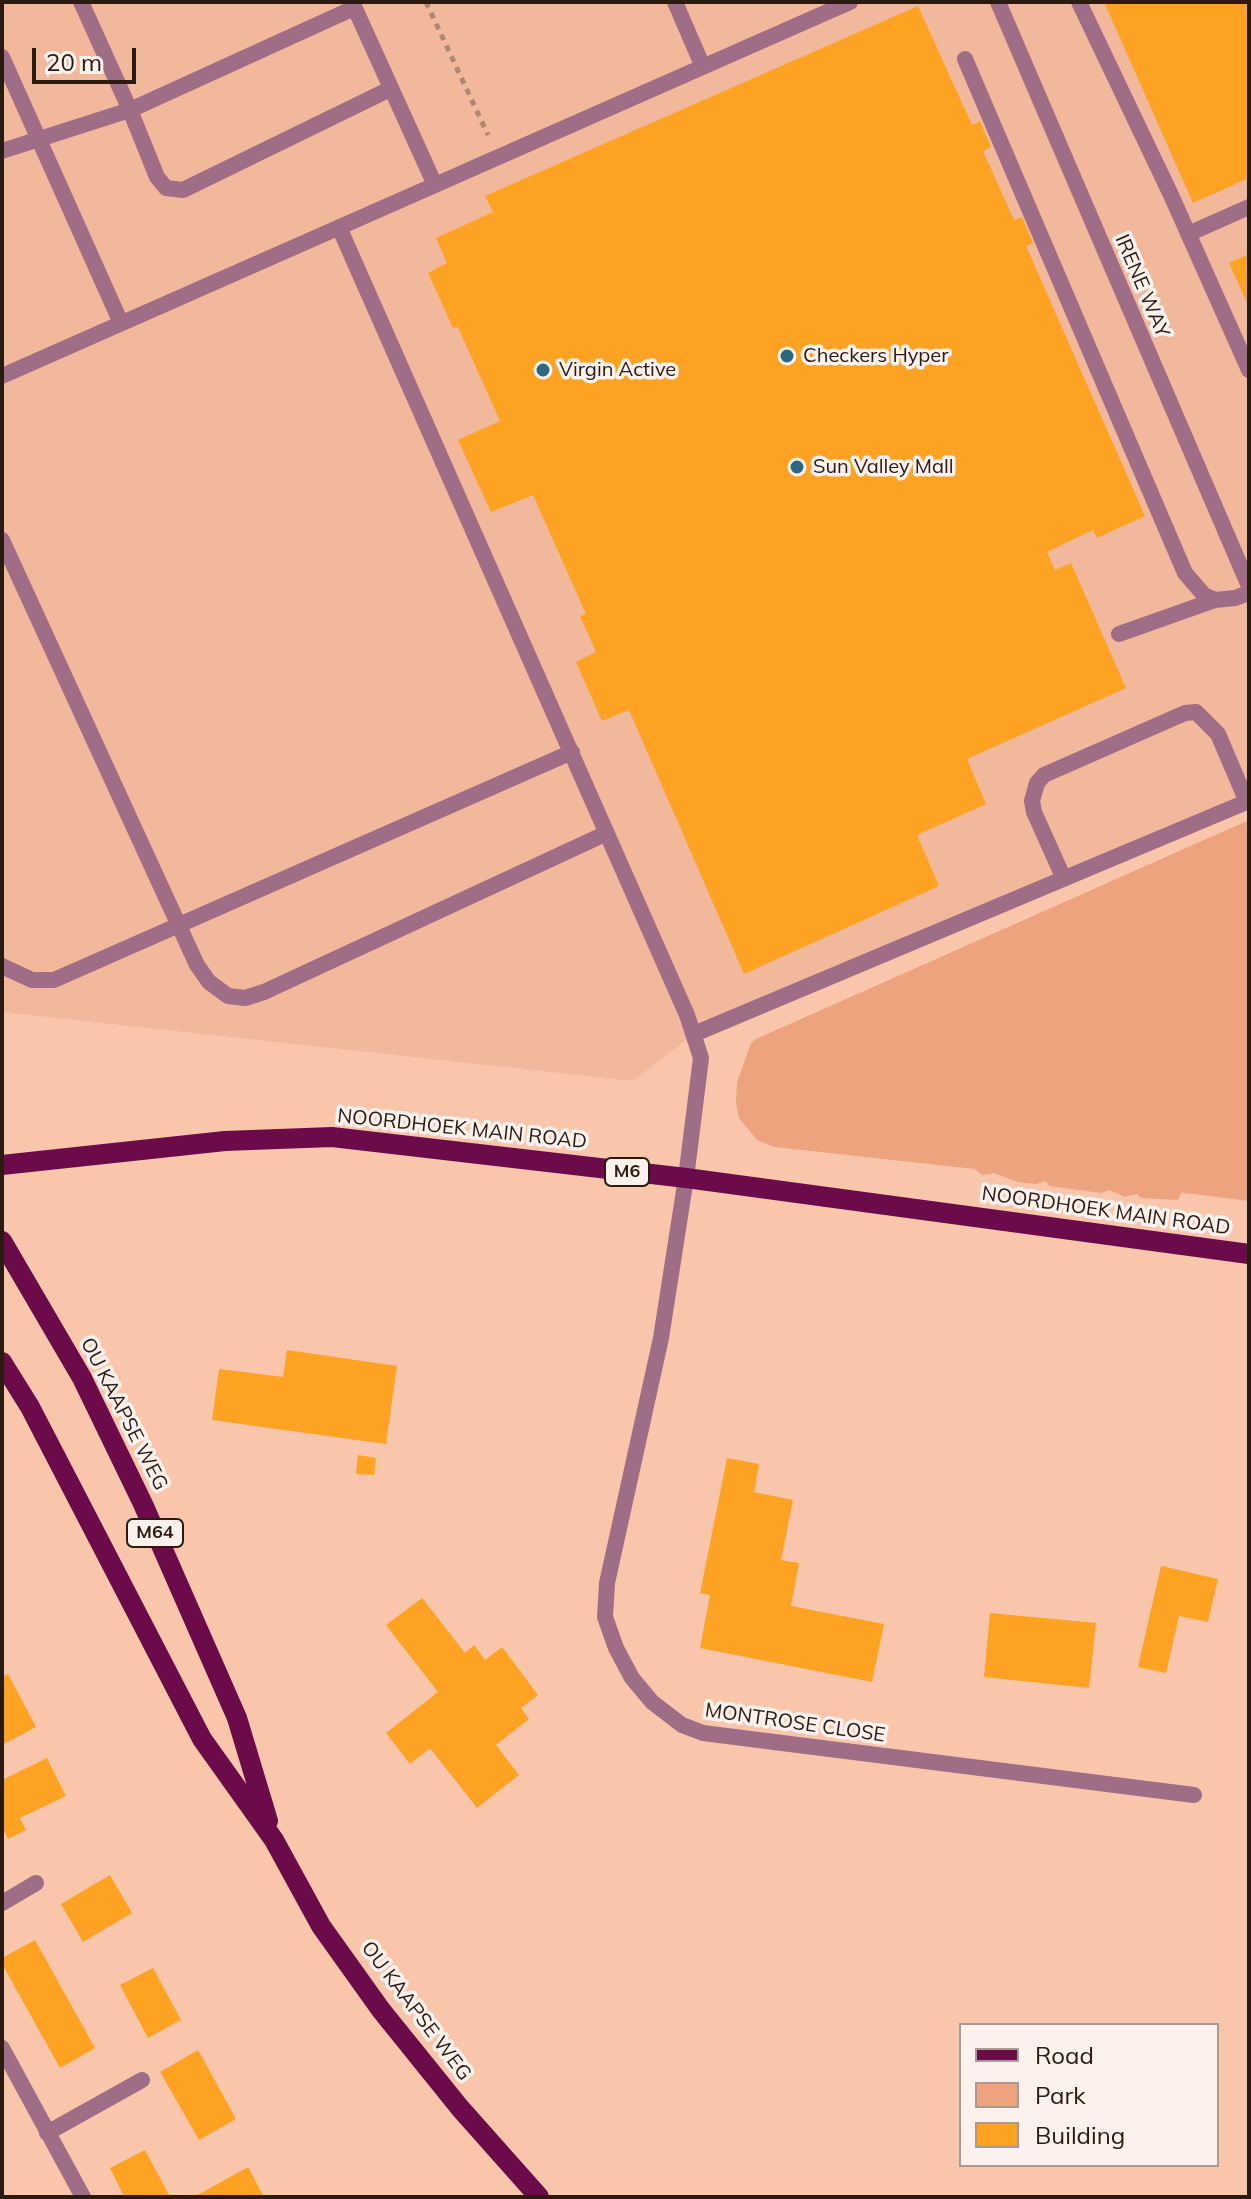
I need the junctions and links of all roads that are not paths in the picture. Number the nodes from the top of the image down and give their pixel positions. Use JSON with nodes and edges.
{"nodes":[{"id":1,"x":81,"y":2,"type":"edge"},
{"id":2,"x":675,"y":2,"type":"edge"},
{"id":3,"x":850,"y":2,"type":"edge"},
{"id":4,"x":998,"y":2,"type":"edge"},
{"id":5,"x":1079,"y":2,"type":"edge"},
{"id":6,"x":353,"y":5,"type":"edge"},
{"id":7,"x":2,"y":57,"type":"edge"},
{"id":8,"x":965,"y":59,"type":"dead end"},
{"id":9,"x":703,"y":67,"type":"junction"},
{"id":10,"x":390,"y":89,"type":"junction"},
{"id":11,"x":130,"y":110,"type":"junction"},
{"id":12,"x":39,"y":140,"type":"junction"},
{"id":13,"x":2,"y":151,"type":"edge"},
{"id":14,"x":435,"y":185,"type":"junction"},
{"id":15,"x":1249,"y":207,"type":"edge"},
{"id":16,"x":339,"y":227,"type":"junction"},
{"id":17,"x":1188,"y":234,"type":"junction"},
{"id":18,"x":121,"y":323,"type":"junction"},
{"id":19,"x":4,"y":370,"type":"edge"},
{"id":20,"x":1249,"y":370,"type":"edge"},
{"id":21,"x":2,"y":540,"type":"edge"},
{"id":22,"x":1248,"y":583,"type":"edge"},
{"id":23,"x":1215,"y":600,"type":"junction"},
{"id":24,"x":1119,"y":634,"type":"dead end"},
{"id":25,"x":572,"y":752,"type":"junction"},
{"id":26,"x":1248,"y":802,"type":"edge"},
{"id":27,"x":607,"y":833,"type":"junction"},
{"id":28,"x":1064,"y":879,"type":"junction"},
{"id":29,"x":179,"y":925,"type":"junction"},
{"id":30,"x":2,"y":966,"type":"edge"},
{"id":31,"x":694,"y":1034,"type":"junction"},
{"id":32,"x":2,"y":1165,"type":"edge"},
{"id":33,"x":686,"y":1178,"type":"junction"},
{"id":34,"x":2,"y":1241,"type":"edge"},
{"id":35,"x":1249,"y":1254,"type":"edge"},
{"id":36,"x":2,"y":1362,"type":"edge"},
{"id":37,"x":1194,"y":1795,"type":"dead end"},
{"id":38,"x":274,"y":1840,"type":"junction"},
{"id":39,"x":36,"y":1883,"type":"dead end"},
{"id":40,"x":2,"y":1903,"type":"edge"},
{"id":41,"x":2,"y":2048,"type":"edge"},
{"id":42,"x":142,"y":2080,"type":"dead end"},
{"id":43,"x":47,"y":2133,"type":"junction"},
{"id":44,"x":83,"y":2197,"type":"edge"},
{"id":45,"x":539,"y":2197,"type":"edge"}],
"edges":[{"from":1,"to":11,"type":"street"},
{"from":2,"to":9,"type":"street"},
{"from":3,"to":9,"type":"street"},
{"from":4,"to":22,"type":"street","name":"IRENE WAY"},
{"from":5,"to":17,"type":"street"},
{"from":6,"to":10,"type":"street"},
{"from":6,"to":11,"type":"street"},
{"from":7,"to":12,"type":"street"},
{"from":8,"to":23,"type":"street"},
{"from":9,"to":14,"type":"street"},
{"from":10,"to":11,"type":"street"},
{"from":10,"to":14,"type":"street"},
{"from":11,"to":12,"type":"street"},
{"from":12,"to":13,"type":"street"},
{"from":12,"to":18,"type":"street"},
{"from":14,"to":16,"type":"street"},
{"from":15,"to":17,"type":"street"},
{"from":16,"to":18,"type":"street"},
{"from":16,"to":25,"type":"street","name":"MONTROSE CLOSE"},
{"from":17,"to":20,"type":"street"},
{"from":18,"to":19,"type":"street"},
{"from":21,"to":29,"type":"street"},
{"from":22,"to":23,"type":"street"},
{"from":23,"to":24,"type":"street"},
{"from":25,"to":27,"type":"street","name":"MONTROSE CLOSE"},
{"from":25,"to":29,"type":"street"},
{"from":26,"to":28,"type":"street"},
{"from":26,"to":28,"type":"street"},
{"from":27,"to":29,"type":"street"},
{"from":27,"to":31,"type":"street","name":"MONTROSE CLOSE"},
{"from":28,"to":31,"type":"street"},
{"from":29,"to":30,"type":"street"},
{"from":31,"to":33,"type":"street","name":"MONTROSE CLOSE"},
{"from":32,"to":33,"type":"main road","name":"NOORDHOEK MAIN ROAD","number":"M6"},
{"from":33,"to":35,"type":"main road","name":"NOORDHOEK MAIN ROAD","number":"M6"},
{"from":33,"to":37,"type":"street","name":"MONTROSE CLOSE"},
{"from":34,"to":38,"type":"main road","name":"OU KAAPSE WEG","number":"M64"},
{"from":36,"to":38,"type":"main road","name":"OU KAAPSE WEG","number":"M64"},
{"from":38,"to":45,"type":"main road","name":"OU KAAPSE WEG","number":"M64"},
{"from":39,"to":40,"type":"street"},
{"from":41,"to":43,"type":"street"},
{"from":42,"to":43,"type":"street"},
{"from":43,"to":44,"type":"street"}]}
